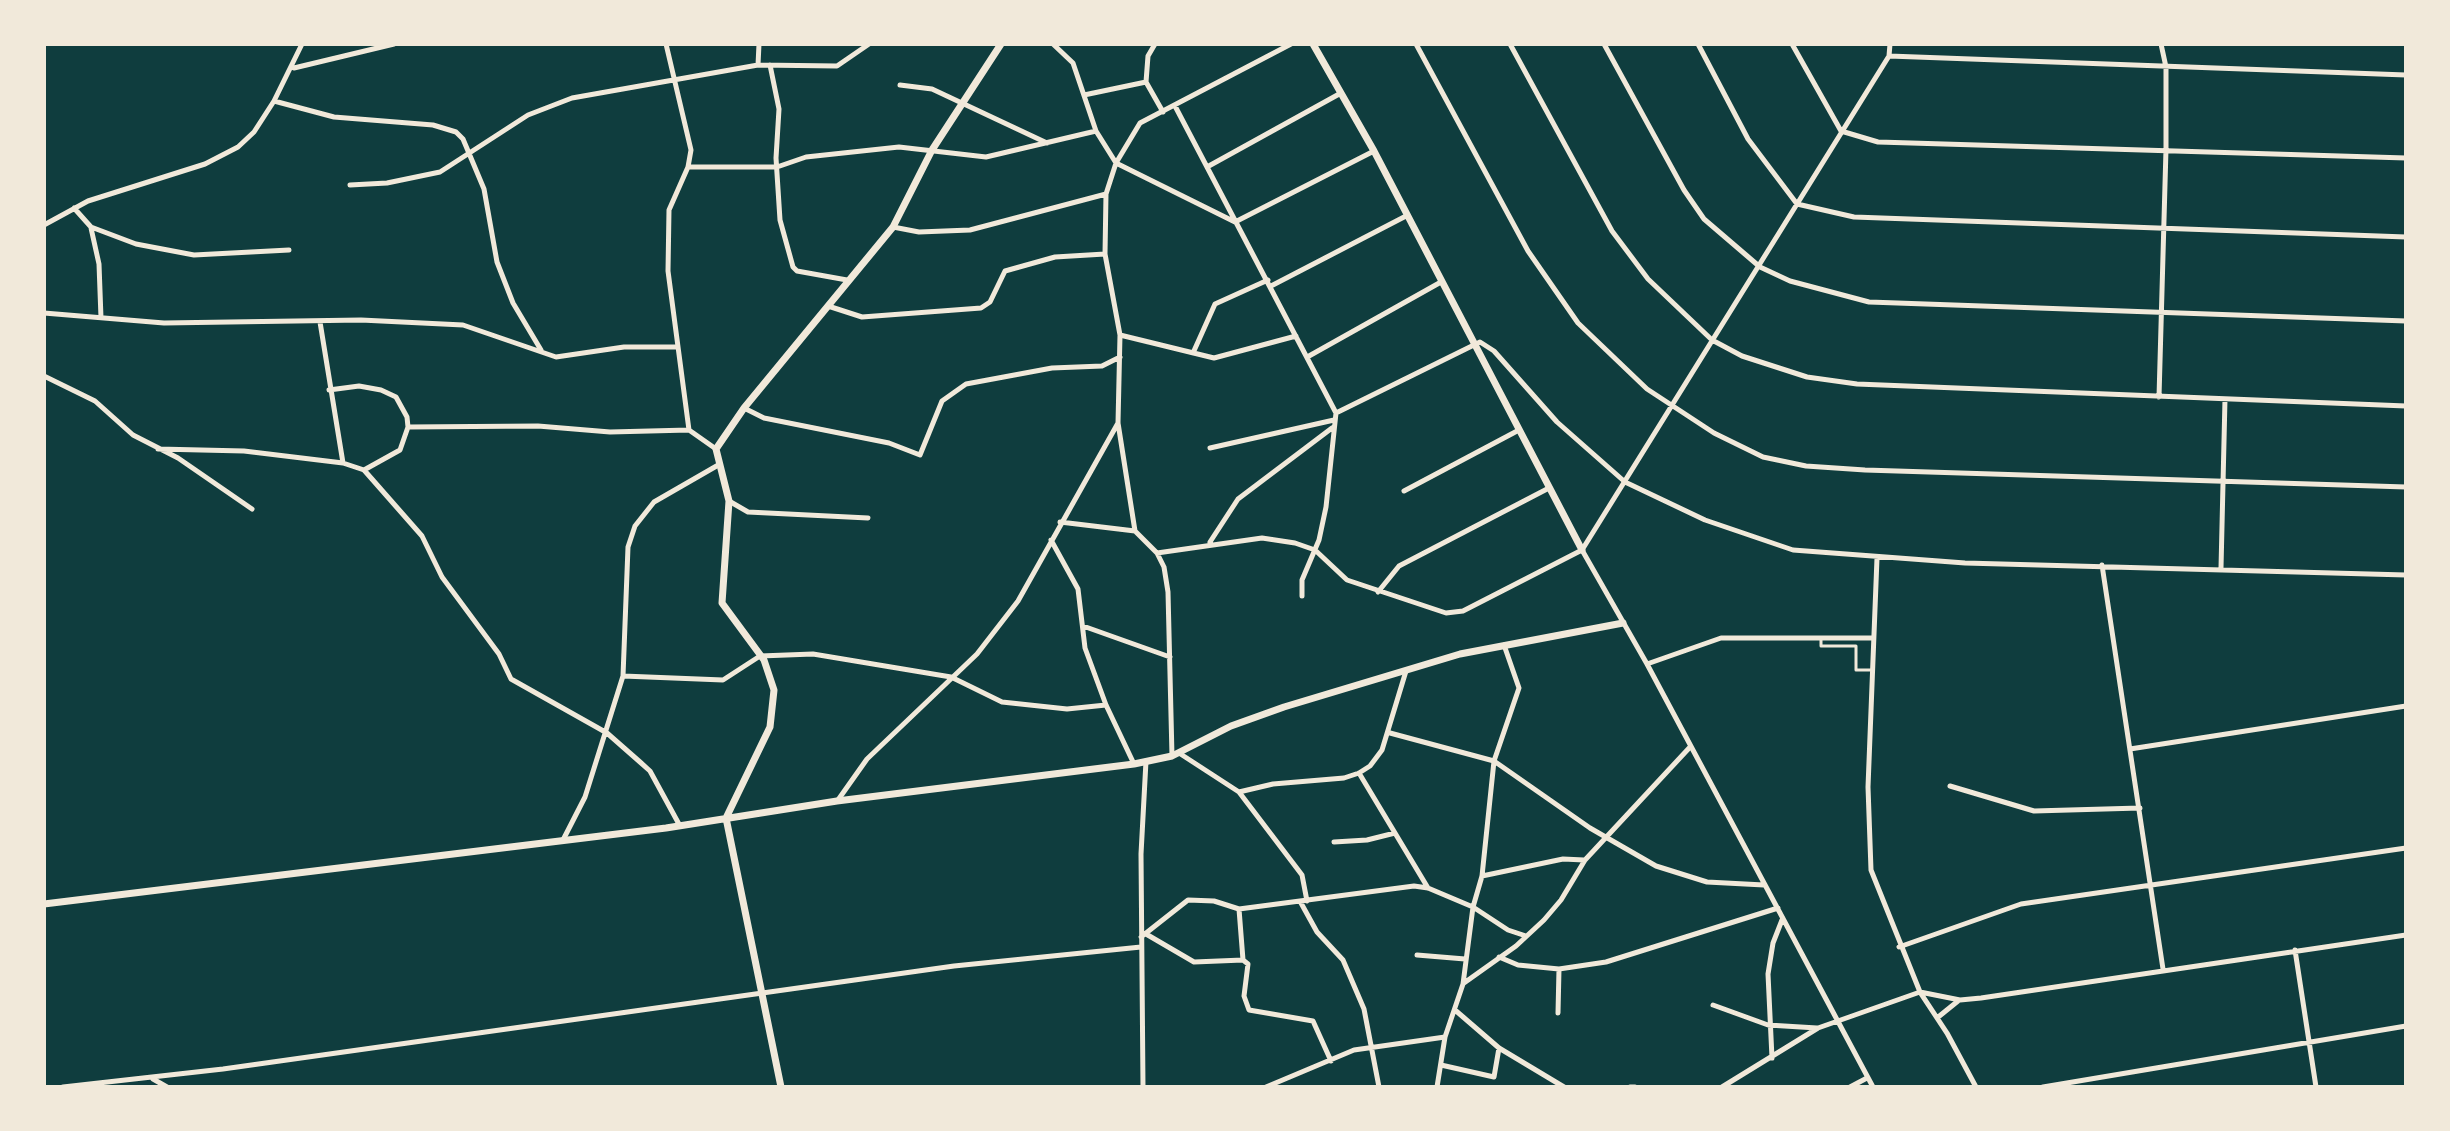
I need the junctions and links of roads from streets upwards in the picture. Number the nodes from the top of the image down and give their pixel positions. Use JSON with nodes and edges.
{"nodes":[{"id":1,"x":302,"y":44,"type":"edge"},
{"id":2,"x":394,"y":44,"type":"edge"},
{"id":3,"x":666,"y":44,"type":"edge"},
{"id":4,"x":759,"y":44,"type":"edge"},
{"id":5,"x":869,"y":44,"type":"edge"},
{"id":6,"x":1001,"y":44,"type":"edge"},
{"id":7,"x":1053,"y":44,"type":"edge"},
{"id":8,"x":1155,"y":44,"type":"edge"},
{"id":9,"x":1291,"y":44,"type":"edge"},
{"id":10,"x":1313,"y":44,"type":"edge"},
{"id":11,"x":1416,"y":44,"type":"edge"},
{"id":12,"x":1510,"y":44,"type":"edge"},
{"id":13,"x":1604,"y":44,"type":"edge"},
{"id":14,"x":1698,"y":44,"type":"edge"},
{"id":15,"x":1792,"y":44,"type":"edge"},
{"id":16,"x":1890,"y":44,"type":"edge"},
{"id":17,"x":2161,"y":44,"type":"edge"},
{"id":18,"x":1889,"y":56,"type":"junction"},
{"id":19,"x":758,"y":65,"type":"junction"},
{"id":20,"x":770,"y":65,"type":"junction"},
{"id":21,"x":2166,"y":67,"type":"junction"},
{"id":22,"x":293,"y":68,"type":"junction"},
{"id":23,"x":2406,"y":75,"type":"edge"},
{"id":24,"x":676,"y":78,"type":"junction"},
{"id":25,"x":1146,"y":82,"type":"junction"},
{"id":26,"x":900,"y":85,"type":"dead end"},
{"id":27,"x":1341,"y":93,"type":"junction"},
{"id":28,"x":1084,"y":95,"type":"junction"},
{"id":29,"x":274,"y":101,"type":"junction"},
{"id":30,"x":961,"y":102,"type":"junction"},
{"id":31,"x":1175,"y":106,"type":"junction"},
{"id":32,"x":1163,"y":112,"type":"junction"},
{"id":33,"x":1096,"y":131,"type":"junction"},
{"id":34,"x":1841,"y":131,"type":"junction"},
{"id":35,"x":1048,"y":143,"type":"junction"},
{"id":36,"x":2166,"y":149,"type":"junction"},
{"id":37,"x":932,"y":150,"type":"junction"},
{"id":38,"x":1374,"y":151,"type":"junction"},
{"id":39,"x":470,"y":156,"type":"junction"},
{"id":40,"x":2406,"y":158,"type":"edge"},
{"id":41,"x":1116,"y":163,"type":"junction"},
{"id":42,"x":688,"y":167,"type":"junction"},
{"id":43,"x":777,"y":167,"type":"junction"},
{"id":44,"x":1207,"y":167,"type":"junction"},
{"id":45,"x":350,"y":185,"type":"dead end"},
{"id":46,"x":1106,"y":194,"type":"junction"},
{"id":47,"x":1797,"y":204,"type":"junction"},
{"id":48,"x":74,"y":208,"type":"junction"},
{"id":49,"x":1406,"y":216,"type":"junction"},
{"id":50,"x":1235,"y":222,"type":"junction"},
{"id":51,"x":44,"y":225,"type":"edge"},
{"id":52,"x":91,"y":227,"type":"junction"},
{"id":53,"x":893,"y":227,"type":"junction"},
{"id":54,"x":2165,"y":230,"type":"junction"},
{"id":55,"x":2406,"y":237,"type":"edge"},
{"id":56,"x":289,"y":250,"type":"dead end"},
{"id":57,"x":1105,"y":254,"type":"junction"},
{"id":58,"x":1760,"y":267,"type":"junction"},
{"id":59,"x":847,"y":280,"type":"junction"},
{"id":60,"x":1441,"y":282,"type":"junction"},
{"id":61,"x":1270,"y":283,"type":"junction"},
{"id":62,"x":827,"y":306,"type":"junction"},
{"id":63,"x":44,"y":313,"type":"edge"},
{"id":64,"x":2162,"y":313,"type":"junction"},
{"id":65,"x":101,"y":318,"type":"junction"},
{"id":66,"x":2406,"y":321,"type":"edge"},
{"id":67,"x":320,"y":322,"type":"junction"},
{"id":68,"x":1120,"y":335,"type":"junction"},
{"id":69,"x":1296,"y":336,"type":"junction"},
{"id":70,"x":1712,"y":340,"type":"junction"},
{"id":71,"x":1473,"y":342,"type":"junction"},
{"id":72,"x":678,"y":347,"type":"junction"},
{"id":73,"x":541,"y":350,"type":"junction"},
{"id":74,"x":1193,"y":353,"type":"junction"},
{"id":75,"x":1309,"y":356,"type":"junction"},
{"id":76,"x":1120,"y":357,"type":"junction"},
{"id":77,"x":44,"y":376,"type":"edge"},
{"id":78,"x":329,"y":390,"type":"junction"},
{"id":79,"x":2159,"y":397,"type":"junction"},
{"id":80,"x":2225,"y":399,"type":"junction"},
{"id":81,"x":1672,"y":406,"type":"junction"},
{"id":82,"x":2406,"y":406,"type":"edge"},
{"id":83,"x":744,"y":408,"type":"junction"},
{"id":84,"x":1335,"y":420,"type":"junction"},
{"id":85,"x":1118,"y":423,"type":"junction"},
{"id":86,"x":408,"y":427,"type":"junction"},
{"id":87,"x":1522,"y":429,"type":"junction"},
{"id":88,"x":689,"y":430,"type":"junction"},
{"id":89,"x":1210,"y":448,"type":"dead end"},
{"id":90,"x":158,"y":449,"type":"junction"},
{"id":91,"x":716,"y":449,"type":"junction"},
{"id":92,"x":343,"y":463,"type":"junction"},
{"id":93,"x":720,"y":464,"type":"junction"},
{"id":94,"x":364,"y":470,"type":"junction"},
{"id":95,"x":2224,"y":480,"type":"junction"},
{"id":96,"x":1625,"y":482,"type":"junction"},
{"id":97,"x":2406,"y":487,"type":"edge"},
{"id":98,"x":1549,"y":488,"type":"junction"},
{"id":99,"x":1404,"y":491,"type":"dead end"},
{"id":100,"x":729,"y":501,"type":"junction"},
{"id":101,"x":252,"y":509,"type":"dead end"},
{"id":102,"x":868,"y":518,"type":"dead end"},
{"id":103,"x":1060,"y":522,"type":"junction"},
{"id":104,"x":1135,"y":531,"type":"junction"},
{"id":105,"x":1051,"y":540,"type":"junction"},
{"id":106,"x":1210,"y":543,"type":"junction"},
{"id":107,"x":1315,"y":550,"type":"junction"},
{"id":108,"x":1582,"y":550,"type":"junction"},
{"id":109,"x":1157,"y":553,"type":"junction"},
{"id":110,"x":1877,"y":558,"type":"junction"},
{"id":111,"x":2102,"y":565,"type":"junction"},
{"id":112,"x":2221,"y":568,"type":"junction"},
{"id":113,"x":2406,"y":575,"type":"edge"},
{"id":114,"x":1378,"y":592,"type":"junction"},
{"id":115,"x":1302,"y":596,"type":"dead end"},
{"id":116,"x":1623,"y":623,"type":"junction"},
{"id":117,"x":1083,"y":626,"type":"junction"},
{"id":118,"x":1872,"y":638,"type":"junction"},
{"id":119,"x":1504,"y":644,"type":"junction"},
{"id":120,"x":760,"y":656,"type":"junction"},
{"id":121,"x":1170,"y":657,"type":"junction"},
{"id":122,"x":1647,"y":664,"type":"junction"},
{"id":123,"x":1407,"y":670,"type":"junction"},
{"id":124,"x":623,"y":676,"type":"junction"},
{"id":125,"x":951,"y":677,"type":"junction"},
{"id":126,"x":1106,"y":705,"type":"junction"},
{"id":127,"x":2406,"y":706,"type":"edge"},
{"id":128,"x":607,"y":733,"type":"junction"},
{"id":129,"x":1390,"y":733,"type":"junction"},
{"id":130,"x":1691,"y":746,"type":"junction"},
{"id":131,"x":2130,"y":749,"type":"junction"},
{"id":132,"x":1175,"y":754,"type":"junction"},
{"id":133,"x":1146,"y":761,"type":"junction"},
{"id":134,"x":1494,"y":761,"type":"junction"},
{"id":135,"x":1134,"y":764,"type":"junction"},
{"id":136,"x":1359,"y":773,"type":"junction"},
{"id":137,"x":1950,"y":786,"type":"dead end"},
{"id":138,"x":1239,"y":792,"type":"junction"},
{"id":139,"x":837,"y":801,"type":"junction"},
{"id":140,"x":2140,"y":808,"type":"junction"},
{"id":141,"x":726,"y":818,"type":"junction"},
{"id":142,"x":680,"y":826,"type":"junction"},
{"id":143,"x":1395,"y":833,"type":"junction"},
{"id":144,"x":1606,"y":838,"type":"junction"},
{"id":145,"x":562,"y":841,"type":"junction"},
{"id":146,"x":1334,"y":842,"type":"dead end"},
{"id":147,"x":2406,"y":848,"type":"edge"},
{"id":148,"x":1585,"y":860,"type":"junction"},
{"id":149,"x":1482,"y":876,"type":"junction"},
{"id":150,"x":1765,"y":885,"type":"junction"},
{"id":151,"x":2150,"y":885,"type":"junction"},
{"id":152,"x":1428,"y":888,"type":"junction"},
{"id":153,"x":1304,"y":902,"type":"junction"},
{"id":154,"x":44,"y":904,"type":"edge"},
{"id":155,"x":1473,"y":907,"type":"junction"},
{"id":156,"x":1778,"y":908,"type":"junction"},
{"id":157,"x":1239,"y":909,"type":"junction"},
{"id":158,"x":1783,"y":919,"type":"junction"},
{"id":159,"x":2406,"y":935,"type":"edge"},
{"id":160,"x":1144,"y":936,"type":"junction"},
{"id":161,"x":1526,"y":936,"type":"junction"},
{"id":162,"x":1141,"y":947,"type":"junction"},
{"id":163,"x":1899,"y":947,"type":"junction"},
{"id":164,"x":2295,"y":949,"type":"junction"},
{"id":165,"x":1417,"y":955,"type":"dead end"},
{"id":166,"x":1499,"y":957,"type":"junction"},
{"id":167,"x":1465,"y":959,"type":"junction"},
{"id":168,"x":1243,"y":960,"type":"junction"},
{"id":169,"x":1559,"y":969,"type":"junction"},
{"id":170,"x":2163,"y":969,"type":"junction"},
{"id":171,"x":1463,"y":984,"type":"junction"},
{"id":172,"x":1920,"y":992,"type":"junction"},
{"id":173,"x":761,"y":994,"type":"junction"},
{"id":174,"x":1960,"y":1000,"type":"junction"},
{"id":175,"x":1713,"y":1005,"type":"dead end"},
{"id":176,"x":1455,"y":1010,"type":"junction"},
{"id":177,"x":1558,"y":1013,"type":"dead end"},
{"id":178,"x":1937,"y":1018,"type":"junction"},
{"id":179,"x":1836,"y":1021,"type":"junction"},
{"id":180,"x":1768,"y":1025,"type":"junction"},
{"id":181,"x":2406,"y":1026,"type":"edge"},
{"id":182,"x":1818,"y":1028,"type":"junction"},
{"id":183,"x":1445,"y":1037,"type":"junction"},
{"id":184,"x":2309,"y":1044,"type":"junction"},
{"id":185,"x":1373,"y":1047,"type":"junction"},
{"id":186,"x":1499,"y":1048,"type":"junction"},
{"id":187,"x":1772,"y":1058,"type":"junction"},
{"id":188,"x":1331,"y":1061,"type":"junction"},
{"id":189,"x":1441,"y":1065,"type":"junction"},
{"id":190,"x":152,"y":1078,"type":"junction"},
{"id":191,"x":1867,"y":1078,"type":"junction"},
{"id":192,"x":63,"y":1087,"type":"edge"},
{"id":193,"x":167,"y":1087,"type":"edge"},
{"id":194,"x":781,"y":1087,"type":"edge"},
{"id":195,"x":1143,"y":1087,"type":"edge"},
{"id":196,"x":1266,"y":1087,"type":"edge"},
{"id":197,"x":1379,"y":1087,"type":"edge"},
{"id":198,"x":1437,"y":1087,"type":"edge"},
{"id":199,"x":1564,"y":1087,"type":"edge"},
{"id":200,"x":1722,"y":1087,"type":"edge"},
{"id":201,"x":1850,"y":1087,"type":"edge"},
{"id":202,"x":1873,"y":1087,"type":"edge"},
{"id":203,"x":1976,"y":1087,"type":"edge"},
{"id":204,"x":2043,"y":1087,"type":"edge"},
{"id":205,"x":2316,"y":1087,"type":"edge"}],
"edges":[{"from":1,"to":22,"type":"street"},
{"from":2,"to":22,"type":"street"},
{"from":3,"to":24,"type":"street"},
{"from":4,"to":19,"type":"street"},
{"from":5,"to":20,"type":"street"},
{"from":6,"to":30,"type":"street"},
{"from":7,"to":28,"type":"street"},
{"from":8,"to":25,"type":"street"},
{"from":9,"to":31,"type":"street"},
{"from":10,"to":27,"type":"street"},
{"from":11,"to":81,"type":"street"},
{"from":12,"to":70,"type":"street"},
{"from":13,"to":58,"type":"street"},
{"from":14,"to":47,"type":"street"},
{"from":15,"to":34,"type":"street"},
{"from":16,"to":18,"type":"street"},
{"from":17,"to":21,"type":"street"},
{"from":18,"to":21,"type":"street"},
{"from":18,"to":34,"type":"street"},
{"from":19,"to":20,"type":"street"},
{"from":19,"to":24,"type":"street"},
{"from":20,"to":43,"type":"street"},
{"from":21,"to":23,"type":"street"},
{"from":21,"to":36,"type":"street"},
{"from":22,"to":29,"type":"street"},
{"from":24,"to":39,"type":"street"},
{"from":24,"to":42,"type":"street"},
{"from":25,"to":28,"type":"street"},
{"from":25,"to":32,"type":"street"},
{"from":26,"to":30,"type":"street"},
{"from":27,"to":38,"type":"street"},
{"from":27,"to":44,"type":"street"},
{"from":28,"to":33,"type":"street"},
{"from":29,"to":39,"type":"street"},
{"from":29,"to":48,"type":"street"},
{"from":30,"to":35,"type":"street"},
{"from":30,"to":37,"type":"street"},
{"from":31,"to":32,"type":"street"},
{"from":31,"to":44,"type":"street"},
{"from":32,"to":41,"type":"street"},
{"from":33,"to":35,"type":"street"},
{"from":33,"to":41,"type":"street"},
{"from":34,"to":36,"type":"street"},
{"from":34,"to":47,"type":"street"},
{"from":35,"to":37,"type":"street"},
{"from":36,"to":40,"type":"street"},
{"from":36,"to":54,"type":"street"},
{"from":37,"to":43,"type":"street"},
{"from":37,"to":53,"type":"street"},
{"from":38,"to":49,"type":"street"},
{"from":38,"to":50,"type":"street"},
{"from":39,"to":45,"type":"street"},
{"from":39,"to":73,"type":"street"},
{"from":41,"to":46,"type":"street"},
{"from":41,"to":50,"type":"street"},
{"from":42,"to":43,"type":"street"},
{"from":42,"to":72,"type":"street"},
{"from":43,"to":59,"type":"street"},
{"from":44,"to":50,"type":"street"},
{"from":46,"to":53,"type":"street"},
{"from":46,"to":57,"type":"street"},
{"from":47,"to":54,"type":"street"},
{"from":47,"to":58,"type":"street"},
{"from":48,"to":51,"type":"street"},
{"from":48,"to":52,"type":"street"},
{"from":49,"to":60,"type":"street"},
{"from":49,"to":61,"type":"street"},
{"from":50,"to":61,"type":"street"},
{"from":52,"to":56,"type":"street"},
{"from":52,"to":65,"type":"street"},
{"from":53,"to":59,"type":"street"},
{"from":54,"to":55,"type":"street"},
{"from":54,"to":64,"type":"street"},
{"from":57,"to":62,"type":"street"},
{"from":57,"to":68,"type":"street"},
{"from":58,"to":64,"type":"street"},
{"from":58,"to":70,"type":"street"},
{"from":59,"to":62,"type":"street"},
{"from":60,"to":71,"type":"street"},
{"from":60,"to":75,"type":"street"},
{"from":61,"to":69,"type":"street"},
{"from":61,"to":74,"type":"street"},
{"from":62,"to":83,"type":"street"},
{"from":63,"to":65,"type":"street"},
{"from":64,"to":66,"type":"street"},
{"from":64,"to":79,"type":"street"},
{"from":65,"to":67,"type":"street"},
{"from":67,"to":73,"type":"street"},
{"from":67,"to":78,"type":"street"},
{"from":68,"to":74,"type":"street"},
{"from":68,"to":76,"type":"street"},
{"from":69,"to":74,"type":"street"},
{"from":69,"to":75,"type":"street"},
{"from":70,"to":79,"type":"street"},
{"from":70,"to":81,"type":"street"},
{"from":71,"to":84,"type":"street"},
{"from":71,"to":87,"type":"street"},
{"from":71,"to":96,"type":"street"},
{"from":72,"to":73,"type":"street"},
{"from":72,"to":88,"type":"street"},
{"from":75,"to":84,"type":"street"},
{"from":76,"to":83,"type":"street"},
{"from":76,"to":85,"type":"street"},
{"from":77,"to":90,"type":"street"},
{"from":78,"to":86,"type":"street"},
{"from":78,"to":92,"type":"street"},
{"from":79,"to":80,"type":"street"},
{"from":80,"to":82,"type":"street"},
{"from":80,"to":95,"type":"street"},
{"from":81,"to":95,"type":"street"},
{"from":81,"to":96,"type":"street"},
{"from":83,"to":91,"type":"street"},
{"from":84,"to":89,"type":"street"},
{"from":84,"to":106,"type":"street"},
{"from":84,"to":107,"type":"street"},
{"from":85,"to":103,"type":"street"},
{"from":85,"to":104,"type":"street"},
{"from":86,"to":88,"type":"street"},
{"from":86,"to":94,"type":"street"},
{"from":87,"to":98,"type":"street"},
{"from":87,"to":99,"type":"street"},
{"from":88,"to":91,"type":"street"},
{"from":90,"to":92,"type":"street"},
{"from":90,"to":101,"type":"street"},
{"from":91,"to":93,"type":"street"},
{"from":92,"to":94,"type":"street"},
{"from":93,"to":100,"type":"street"},
{"from":93,"to":124,"type":"street"},
{"from":94,"to":128,"type":"street"},
{"from":95,"to":97,"type":"street"},
{"from":95,"to":112,"type":"street"},
{"from":96,"to":108,"type":"street"},
{"from":96,"to":110,"type":"street"},
{"from":98,"to":108,"type":"street"},
{"from":98,"to":114,"type":"street"},
{"from":100,"to":102,"type":"street"},
{"from":100,"to":120,"type":"street"},
{"from":103,"to":104,"type":"street"},
{"from":103,"to":105,"type":"street"},
{"from":104,"to":109,"type":"street"},
{"from":105,"to":117,"type":"street"},
{"from":105,"to":125,"type":"street"},
{"from":106,"to":107,"type":"street"},
{"from":106,"to":109,"type":"street"},
{"from":107,"to":114,"type":"street"},
{"from":107,"to":115,"type":"street"},
{"from":108,"to":114,"type":"street"},
{"from":108,"to":116,"type":"street"},
{"from":109,"to":121,"type":"street"},
{"from":110,"to":111,"type":"street"},
{"from":110,"to":118,"type":"street"},
{"from":111,"to":112,"type":"street"},
{"from":111,"to":131,"type":"street"},
{"from":112,"to":113,"type":"street"},
{"from":116,"to":119,"type":"street"},
{"from":116,"to":122,"type":"street"},
{"from":117,"to":121,"type":"street"},
{"from":117,"to":126,"type":"street"},
{"from":118,"to":122,"type":"street"},
{"from":118,"to":163,"type":"street"},
{"from":119,"to":123,"type":"street"},
{"from":119,"to":134,"type":"street"},
{"from":120,"to":124,"type":"street"},
{"from":120,"to":125,"type":"street"},
{"from":120,"to":141,"type":"street"},
{"from":121,"to":132,"type":"street"},
{"from":122,"to":130,"type":"street"},
{"from":123,"to":129,"type":"street"},
{"from":123,"to":132,"type":"street"},
{"from":124,"to":128,"type":"street"},
{"from":125,"to":126,"type":"street"},
{"from":125,"to":139,"type":"street"},
{"from":126,"to":135,"type":"street"},
{"from":127,"to":131,"type":"street"},
{"from":128,"to":142,"type":"street"},
{"from":128,"to":145,"type":"street"},
{"from":129,"to":134,"type":"street"},
{"from":129,"to":136,"type":"street"},
{"from":130,"to":144,"type":"street"},
{"from":130,"to":150,"type":"street"},
{"from":131,"to":140,"type":"street"},
{"from":132,"to":133,"type":"street"},
{"from":132,"to":138,"type":"street"},
{"from":133,"to":135,"type":"street"},
{"from":133,"to":160,"type":"street"},
{"from":134,"to":144,"type":"street"},
{"from":134,"to":149,"type":"street"},
{"from":135,"to":139,"type":"street"},
{"from":136,"to":138,"type":"street"},
{"from":136,"to":143,"type":"street"},
{"from":137,"to":140,"type":"street"},
{"from":138,"to":153,"type":"street"},
{"from":139,"to":141,"type":"street"},
{"from":140,"to":151,"type":"street"},
{"from":141,"to":142,"type":"street"},
{"from":141,"to":173,"type":"street"},
{"from":142,"to":145,"type":"street"},
{"from":143,"to":146,"type":"street"},
{"from":143,"to":152,"type":"street"},
{"from":144,"to":148,"type":"street"},
{"from":144,"to":150,"type":"street"},
{"from":145,"to":154,"type":"street"},
{"from":147,"to":151,"type":"street"},
{"from":148,"to":149,"type":"street"},
{"from":148,"to":161,"type":"street"},
{"from":149,"to":155,"type":"street"},
{"from":150,"to":156,"type":"street"},
{"from":151,"to":163,"type":"street"},
{"from":151,"to":170,"type":"street"},
{"from":152,"to":153,"type":"street"},
{"from":152,"to":155,"type":"street"},
{"from":153,"to":157,"type":"street"},
{"from":153,"to":185,"type":"street"},
{"from":155,"to":161,"type":"street"},
{"from":155,"to":167,"type":"street"},
{"from":156,"to":158,"type":"street"},
{"from":156,"to":169,"type":"street"},
{"from":157,"to":160,"type":"street"},
{"from":157,"to":168,"type":"street"},
{"from":158,"to":179,"type":"street"},
{"from":158,"to":180,"type":"street"},
{"from":159,"to":164,"type":"street"},
{"from":160,"to":162,"type":"street"},
{"from":160,"to":168,"type":"street"},
{"from":161,"to":166,"type":"street"},
{"from":162,"to":173,"type":"street"},
{"from":162,"to":195,"type":"street"},
{"from":163,"to":172,"type":"street"},
{"from":164,"to":170,"type":"street"},
{"from":164,"to":184,"type":"street"},
{"from":165,"to":167,"type":"street"},
{"from":166,"to":169,"type":"street"},
{"from":166,"to":171,"type":"street"},
{"from":167,"to":171,"type":"street"},
{"from":168,"to":188,"type":"street"},
{"from":169,"to":177,"type":"street"},
{"from":170,"to":174,"type":"street"},
{"from":171,"to":176,"type":"street"},
{"from":172,"to":174,"type":"street"},
{"from":172,"to":178,"type":"street"},
{"from":172,"to":179,"type":"street"},
{"from":173,"to":190,"type":"street"},
{"from":173,"to":194,"type":"street"},
{"from":174,"to":178,"type":"street"},
{"from":175,"to":180,"type":"street"},
{"from":176,"to":183,"type":"street"},
{"from":176,"to":186,"type":"street"},
{"from":178,"to":203,"type":"street"},
{"from":179,"to":182,"type":"street"},
{"from":179,"to":191,"type":"street"},
{"from":180,"to":182,"type":"street"},
{"from":180,"to":187,"type":"street"},
{"from":181,"to":184,"type":"street"},
{"from":182,"to":187,"type":"street"},
{"from":183,"to":185,"type":"street"},
{"from":183,"to":189,"type":"street"},
{"from":184,"to":204,"type":"street"},
{"from":184,"to":205,"type":"street"},
{"from":185,"to":188,"type":"street"},
{"from":185,"to":197,"type":"street"},
{"from":186,"to":189,"type":"street"},
{"from":186,"to":199,"type":"street"},
{"from":187,"to":200,"type":"street"},
{"from":188,"to":196,"type":"street"},
{"from":189,"to":198,"type":"street"},
{"from":190,"to":192,"type":"street"},
{"from":190,"to":193,"type":"street"},
{"from":191,"to":201,"type":"street"},
{"from":191,"to":202,"type":"street"}]}
